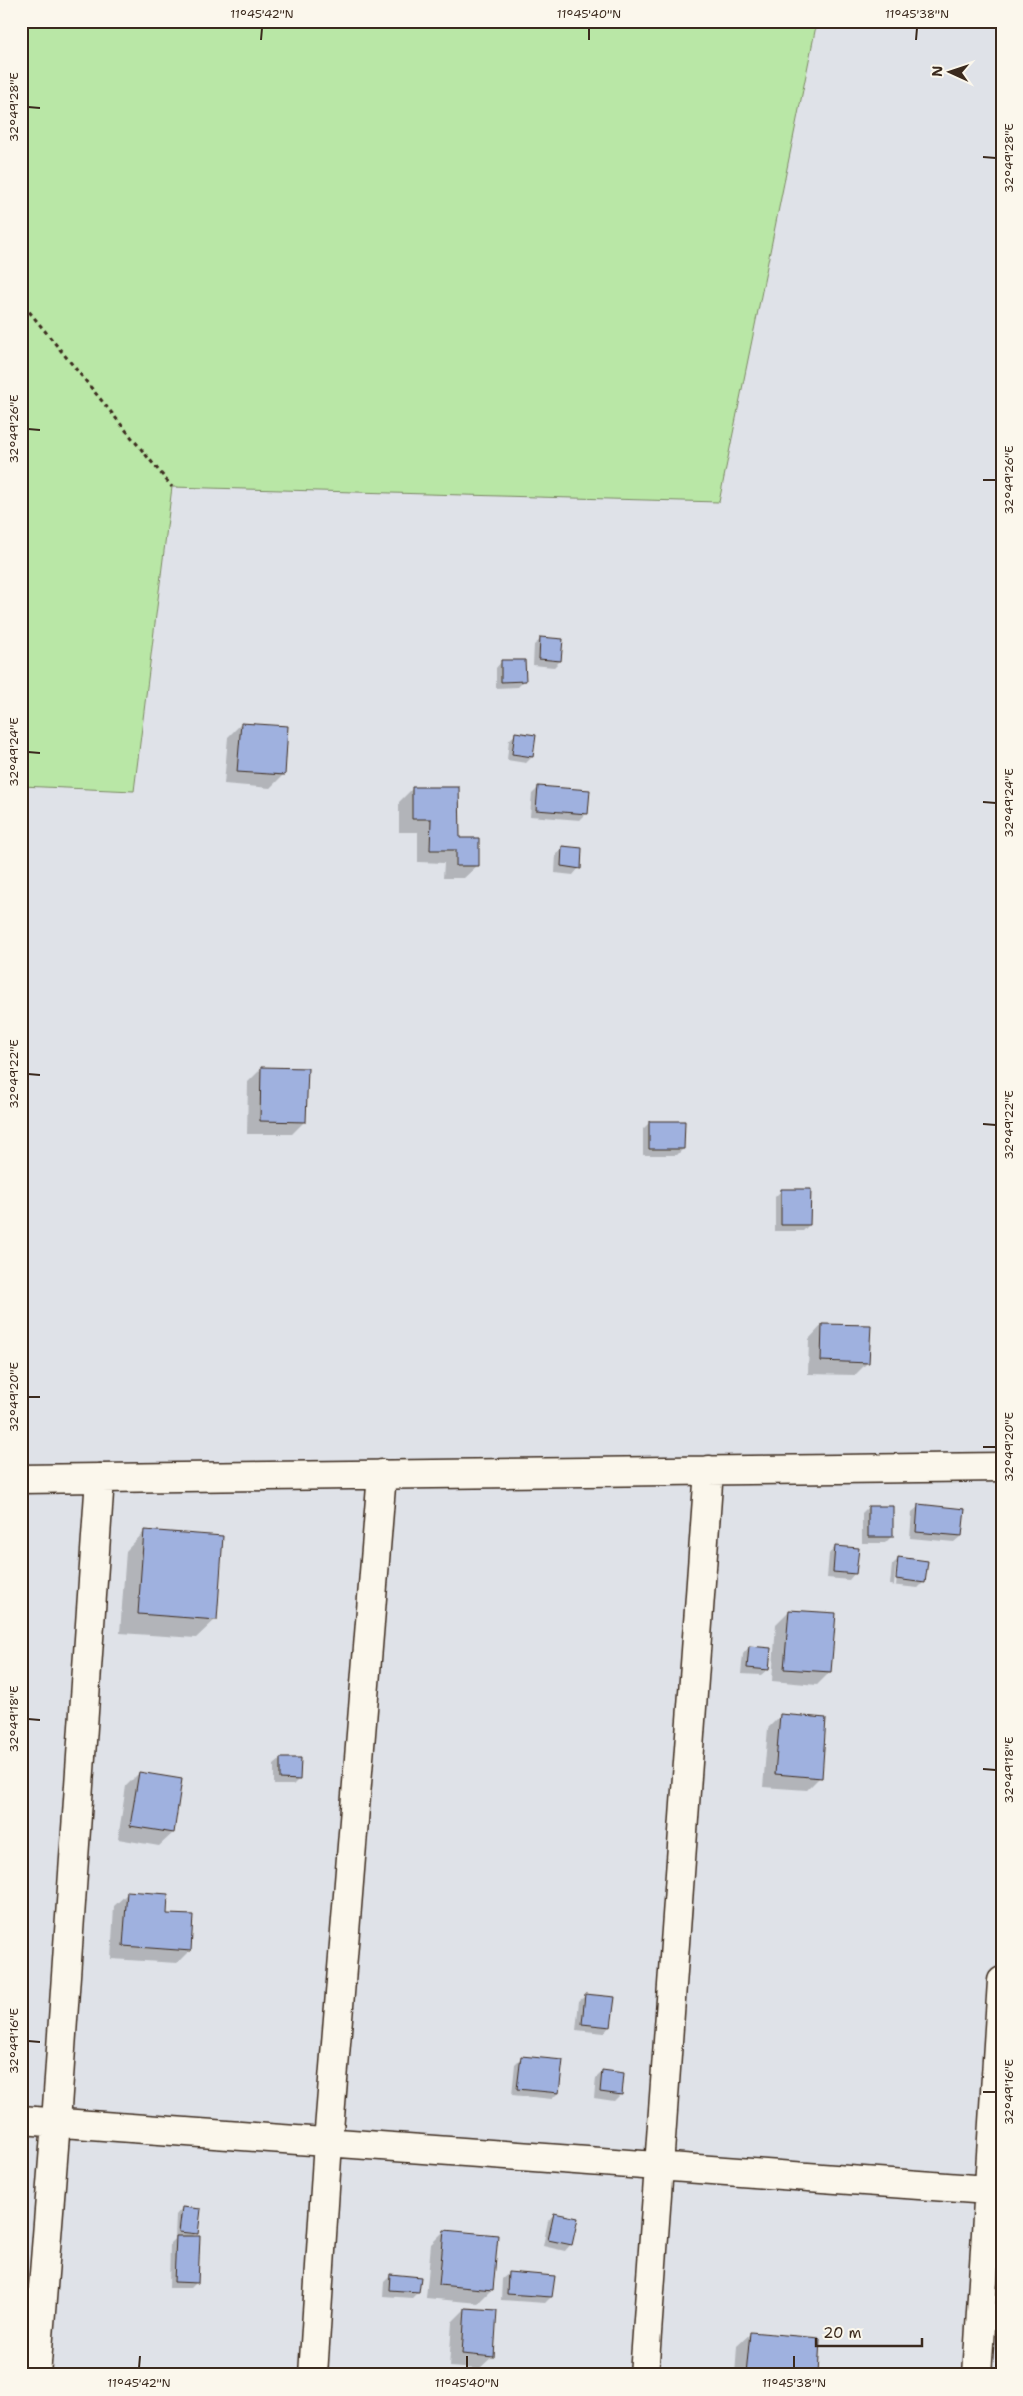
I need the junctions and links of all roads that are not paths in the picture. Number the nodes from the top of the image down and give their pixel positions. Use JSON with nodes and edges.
{"nodes":[{"id":1,"x":1002,"y":1467,"type":"edge"},
{"id":2,"x":709,"y":1470,"type":"junction"},
{"id":3,"x":382,"y":1474,"type":"junction"},
{"id":4,"x":21,"y":1478,"type":"edge"},
{"id":5,"x":100,"y":1478,"type":"junction"},
{"id":6,"x":1002,"y":1981,"type":"edge"},
{"id":7,"x":21,"y":2120,"type":"edge"},
{"id":8,"x":56,"y":2122,"type":"junction"},
{"id":9,"x":328,"y":2142,"type":"junction"},
{"id":10,"x":660,"y":2166,"type":"junction"},
{"id":11,"x":996,"y":2190,"type":"edge"},
{"id":12,"x":36,"y":2375,"type":"edge"},
{"id":13,"x":313,"y":2375,"type":"edge"},
{"id":14,"x":644,"y":2375,"type":"edge"},
{"id":15,"x":977,"y":2375,"type":"edge"}],
"edges":[{"from":1,"to":2,"type":"street"},
{"from":2,"to":3,"type":"street"},
{"from":2,"to":10,"type":"street"},
{"from":3,"to":5,"type":"street"},
{"from":3,"to":9,"type":"street"},
{"from":4,"to":5,"type":"street"},
{"from":5,"to":8,"type":"street"},
{"from":6,"to":11,"type":"street"},
{"from":7,"to":8,"type":"street"},
{"from":8,"to":9,"type":"street"},
{"from":8,"to":12,"type":"street"},
{"from":9,"to":10,"type":"street"},
{"from":9,"to":13,"type":"street"},
{"from":10,"to":11,"type":"street"},
{"from":10,"to":14,"type":"street"},
{"from":11,"to":15,"type":"street"}]}
